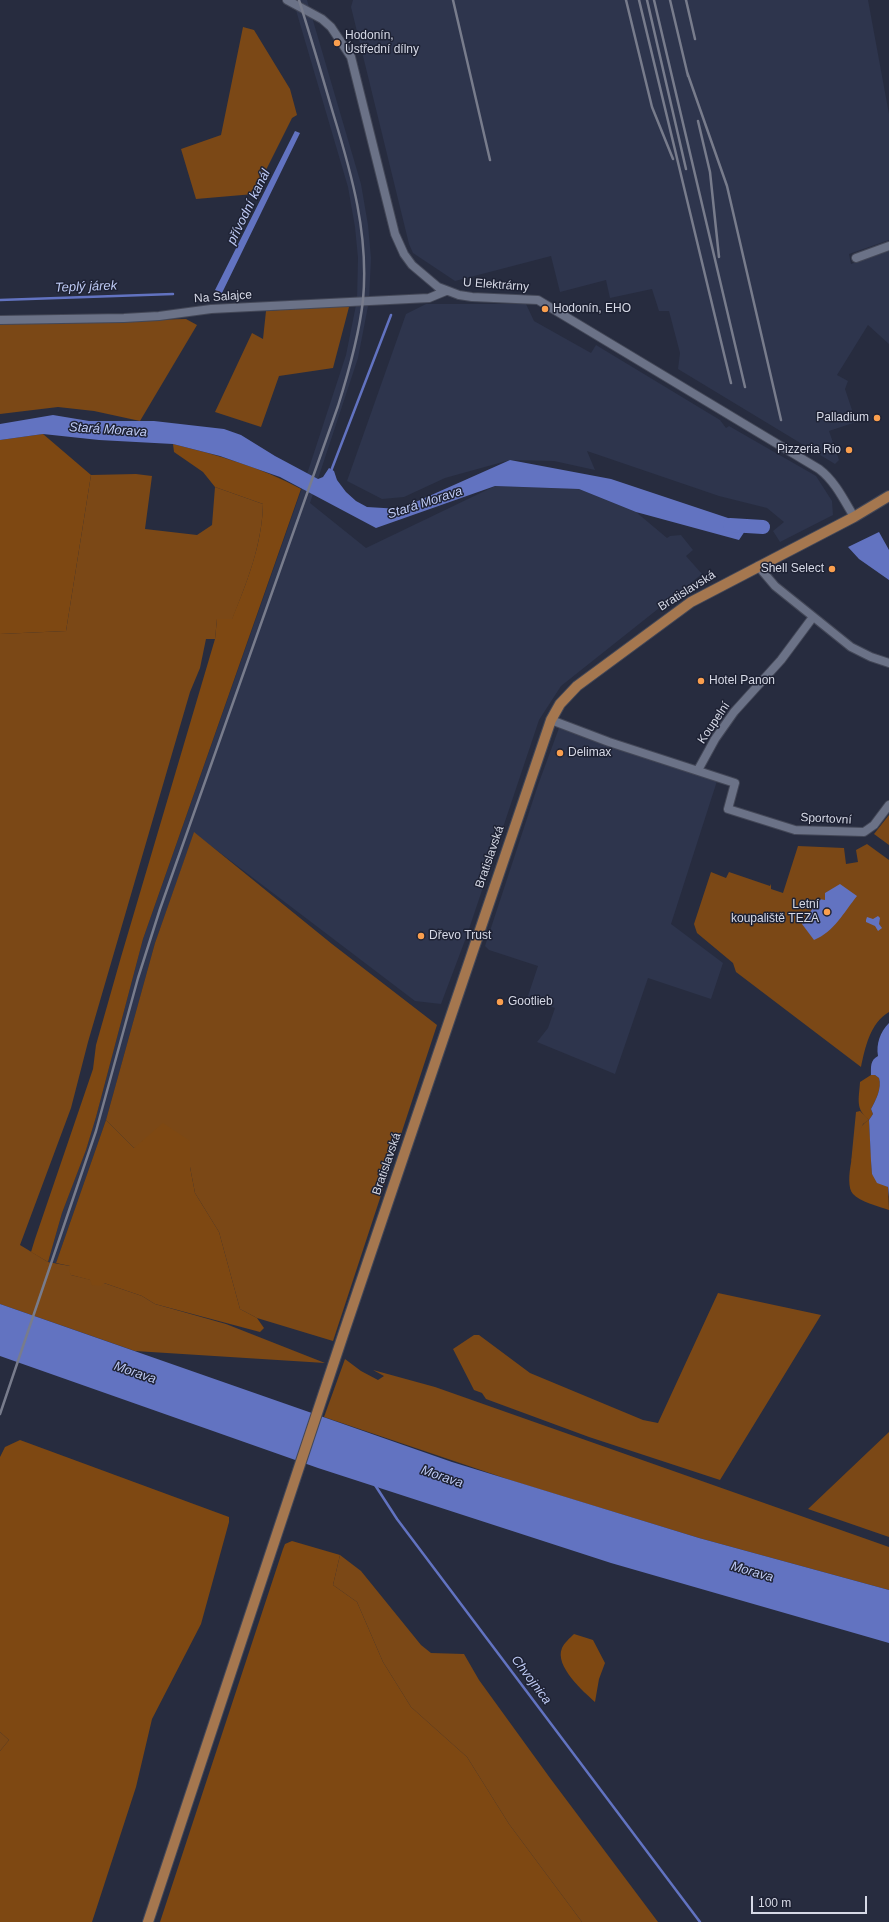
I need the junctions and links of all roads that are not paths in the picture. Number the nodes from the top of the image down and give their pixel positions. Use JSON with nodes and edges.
{"nodes":[{"id":1,"x":287,"y":0,"type":"edge"},
{"id":2,"x":889,"y":246,"type":"edge"},
{"id":3,"x":856,"y":258,"type":"dead end"},
{"id":4,"x":446,"y":291,"type":"junction"},
{"id":5,"x":0,"y":320,"type":"edge"},
{"id":6,"x":889,"y":496,"type":"edge"},
{"id":7,"x":854,"y":517,"type":"junction"},
{"id":8,"x":758,"y":566,"type":"junction"},
{"id":9,"x":813,"y":617,"type":"junction"},
{"id":10,"x":889,"y":663,"type":"edge"},
{"id":11,"x":551,"y":720,"type":"junction"},
{"id":12,"x":698,"y":770,"type":"junction"},
{"id":13,"x":889,"y":805,"type":"edge"},
{"id":14,"x":148,"y":1922,"type":"edge"}],
"edges":[{"from":1,"to":4,"type":"street","name":"U Elektrárny"},
{"from":2,"to":3,"type":"street"},
{"from":4,"to":5,"type":"street","name":"Na Salajce"},
{"from":4,"to":7,"type":"street","name":"U Elektrárny"},
{"from":6,"to":7,"type":"main road","name":"Bratislavská"},
{"from":7,"to":8,"type":"main road","name":"Bratislavská"},
{"from":8,"to":9,"type":"street"},
{"from":8,"to":11,"type":"main road","name":"Bratislavská"},
{"from":9,"to":10,"type":"street"},
{"from":9,"to":12,"type":"street","name":"Koupelní"},
{"from":11,"to":12,"type":"street"},
{"from":11,"to":14,"type":"main road","name":"Bratislavská"},
{"from":12,"to":13,"type":"street","name":"Sportovní"}]}
